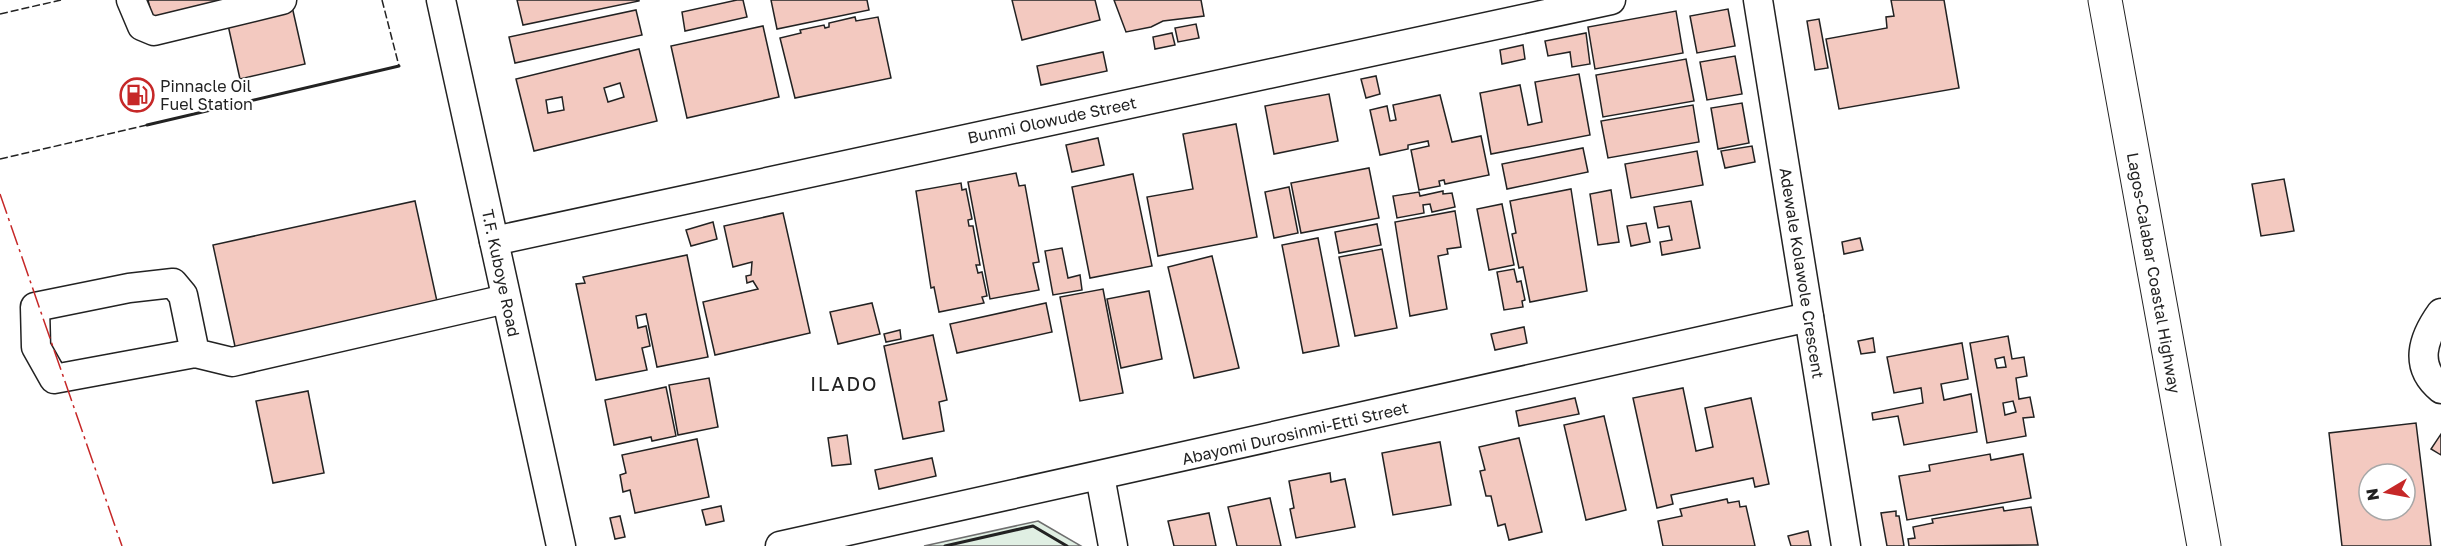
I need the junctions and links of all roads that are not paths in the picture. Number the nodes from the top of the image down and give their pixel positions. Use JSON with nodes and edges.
{"nodes":[{"id":1,"x":131,"y":0,"type":"edge"},
{"id":2,"x":282,"y":0,"type":"edge"},
{"id":3,"x":441,"y":0,"type":"edge"},
{"id":4,"x":1611,"y":0,"type":"edge"},
{"id":5,"x":1758,"y":0,"type":"edge"},
{"id":6,"x":2105,"y":0,"type":"edge"},
{"id":7,"x":494,"y":241,"type":"junction"},
{"id":8,"x":507,"y":299,"type":"junction"},
{"id":9,"x":2441,"y":313,"type":"edge"},
{"id":10,"x":1809,"y":317,"type":"junction"},
{"id":11,"x":195,"y":352,"type":"junction"},
{"id":12,"x":2441,"y":388,"type":"edge"},
{"id":13,"x":1100,"y":476,"type":"junction"},
{"id":14,"x":561,"y":546,"type":"edge"},
{"id":15,"x":780,"y":546,"type":"edge"},
{"id":16,"x":1113,"y":546,"type":"edge"},
{"id":17,"x":1846,"y":546,"type":"edge"},
{"id":18,"x":2204,"y":546,"type":"edge"}],
"edges":[{"from":1,"to":2,"type":"street"},
{"from":3,"to":7,"type":"street","name":"T.F. Kuboye Road"},
{"from":4,"to":7,"type":"street","name":"Bunmi Olowude Street"},
{"from":5,"to":10,"type":"street","name":"Adewale Kolawole Crescent"},
{"from":6,"to":18,"type":"highway","name":"Lagos-Calabar Coastal Highway"},
{"from":7,"to":8,"type":"street","name":"T.F. Kuboye Road"},
{"from":8,"to":11,"type":"street"},
{"from":8,"to":14,"type":"street","name":"T.F. Kuboye Road"},
{"from":9,"to":12,"type":"street"},
{"from":10,"to":13,"type":"street","name":"Abayomi Durosinmi-Etti Street"},
{"from":10,"to":17,"type":"street","name":"Adewale Kolawole Crescent"},
{"from":11,"to":11,"type":"street"},
{"from":13,"to":15,"type":"street","name":"Abayomi Durosinmi-Etti Street"},
{"from":13,"to":16,"type":"street"}]}
